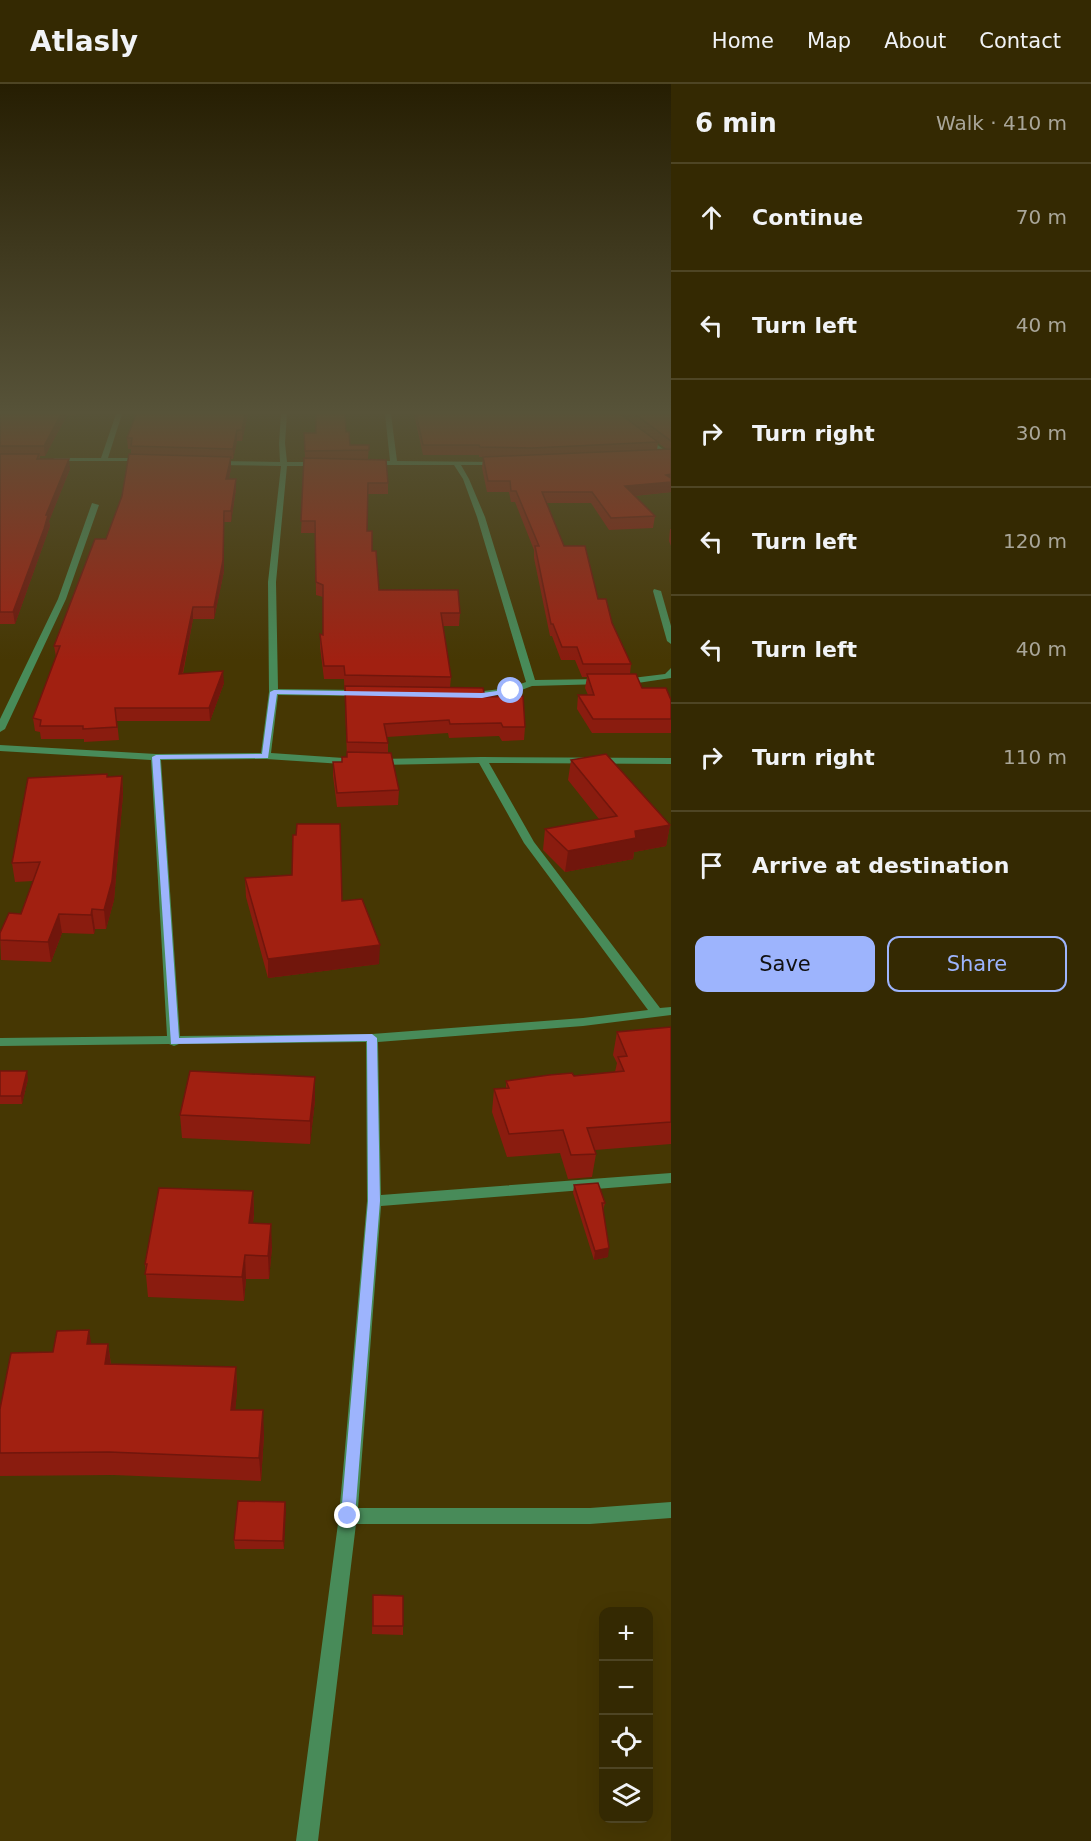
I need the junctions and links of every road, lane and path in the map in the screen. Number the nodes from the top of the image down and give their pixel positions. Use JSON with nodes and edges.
{"nodes":[{"id":1,"x":281,"y":496,"type":"edge"},
{"id":2,"x":473,"y":496,"type":"edge"},
{"id":3,"x":95,"y":505,"type":"dead end"},
{"id":4,"x":657,"y":591,"type":"dead end"},
{"id":5,"x":671,"y":641,"type":"edge"},
{"id":6,"x":671,"y":671,"type":"edge"},
{"id":7,"x":531,"y":683,"type":"junction"},
{"id":8,"x":274,"y":692,"type":"junction"},
{"id":9,"x":366,"y":694,"type":"edge"},
{"id":10,"x":459,"y":695,"type":"edge"},
{"id":11,"x":0,"y":729,"type":"edge"},
{"id":12,"x":0,"y":748,"type":"edge"},
{"id":13,"x":266,"y":756,"type":"junction"},
{"id":14,"x":156,"y":757,"type":"junction"},
{"id":15,"x":482,"y":759,"type":"junction"},
{"id":16,"x":671,"y":761,"type":"edge"},
{"id":17,"x":671,"y":1011,"type":"edge"},
{"id":18,"x":657,"y":1013,"type":"junction"},
{"id":19,"x":372,"y":1038,"type":"junction"},
{"id":20,"x":0,"y":1042,"type":"edge"},
{"id":21,"x":174,"y":1042,"type":"junction"},
{"id":22,"x":671,"y":1178,"type":"edge"},
{"id":23,"x":374,"y":1201,"type":"junction"},
{"id":24,"x":671,"y":1510,"type":"edge"},
{"id":25,"x":348,"y":1516,"type":"junction"},
{"id":26,"x":307,"y":1841,"type":"edge"}],
"edges":[{"from":1,"to":8,"type":"street"},
{"from":2,"to":7,"type":"street"},
{"from":3,"to":11,"type":"street"},
{"from":4,"to":5,"type":"street"},
{"from":6,"to":7,"type":"street"},
{"from":7,"to":10,"type":"street"},
{"from":8,"to":9,"type":"street"},
{"from":8,"to":13,"type":"street"},
{"from":12,"to":14,"type":"street"},
{"from":13,"to":14,"type":"street"},
{"from":13,"to":15,"type":"street"},
{"from":14,"to":21,"type":"street"},
{"from":15,"to":16,"type":"street"},
{"from":15,"to":18,"type":"street"},
{"from":17,"to":18,"type":"street"},
{"from":18,"to":19,"type":"street"},
{"from":19,"to":21,"type":"street"},
{"from":19,"to":23,"type":"street"},
{"from":20,"to":21,"type":"street"},
{"from":22,"to":23,"type":"street"},
{"from":23,"to":25,"type":"street"},
{"from":24,"to":25,"type":"street"},
{"from":25,"to":26,"type":"street"}]}
